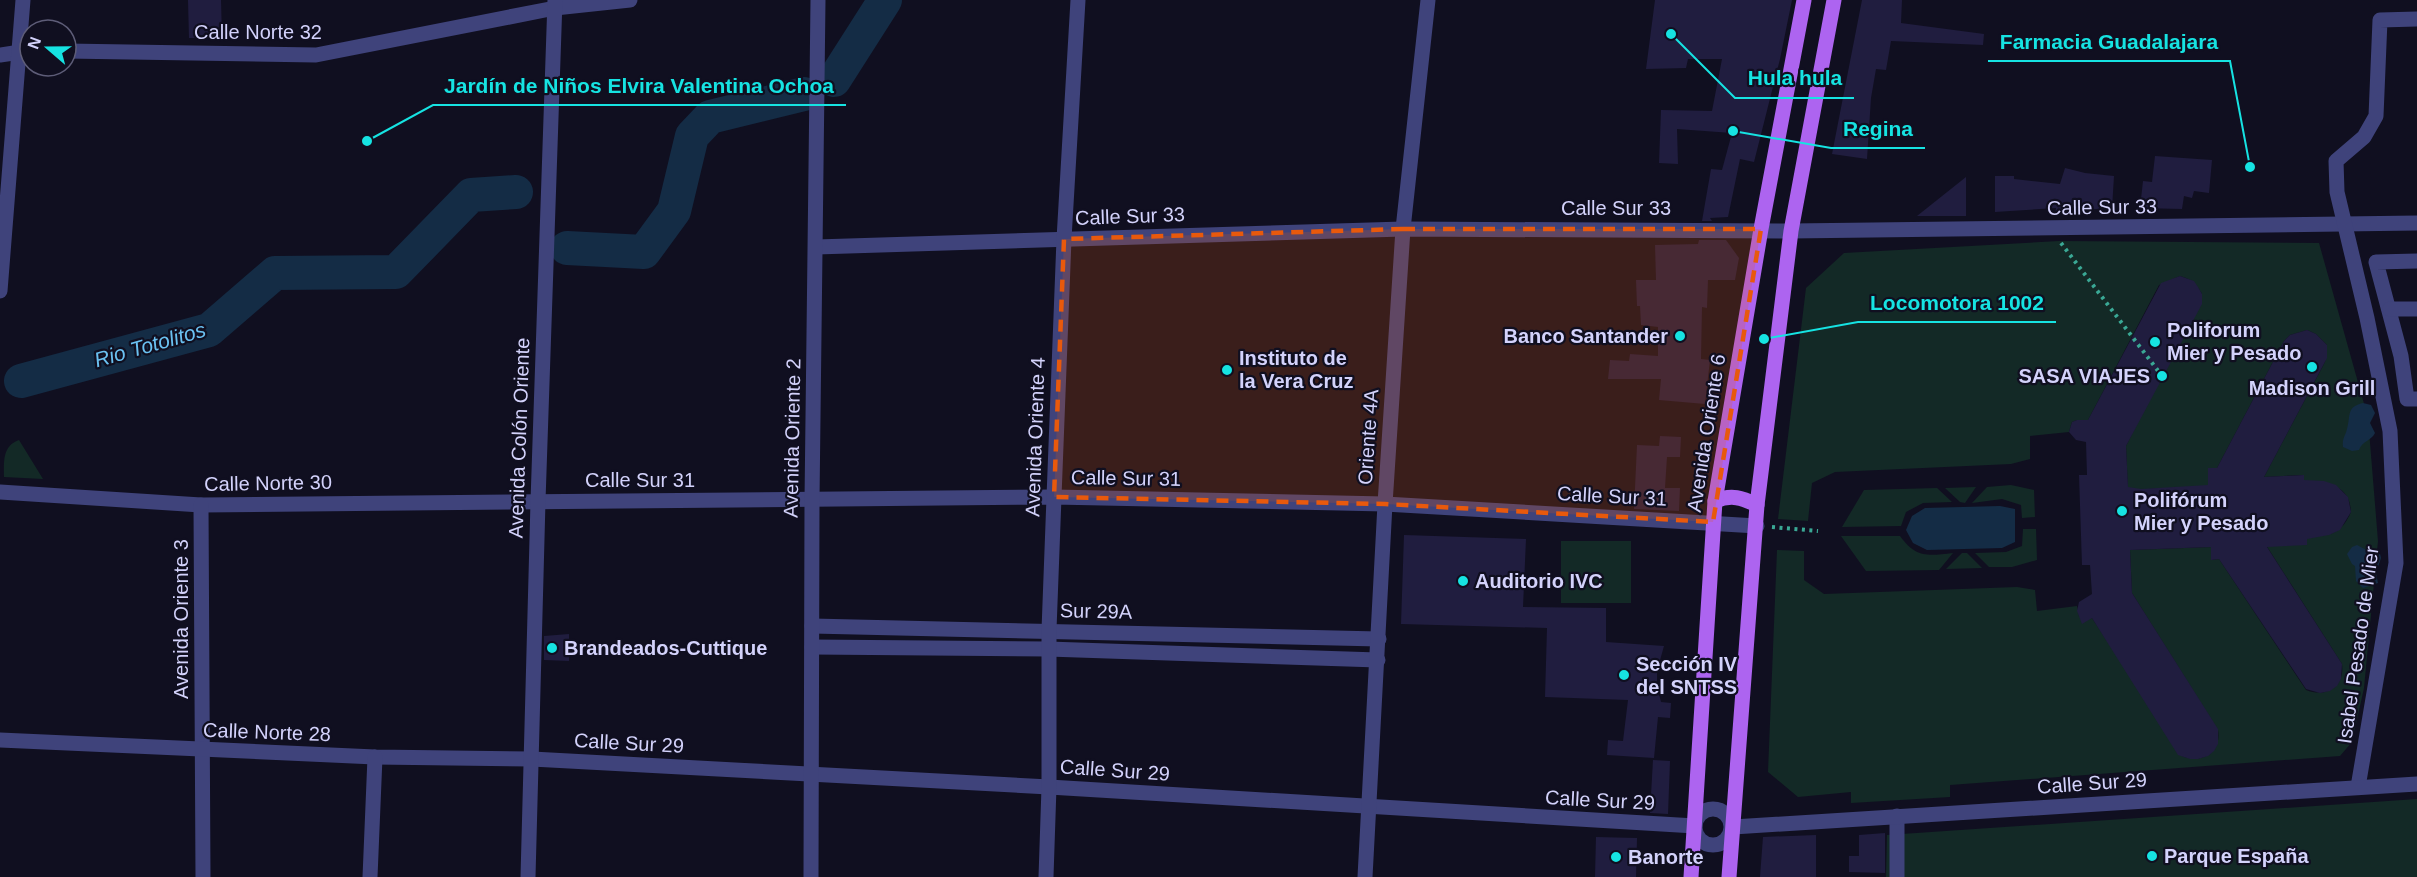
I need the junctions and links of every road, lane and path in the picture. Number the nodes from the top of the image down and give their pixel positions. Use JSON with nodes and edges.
{"nodes":[{"id":1,"x":22,"y":0,"type":"edge"},
{"id":2,"x":630,"y":0,"type":"edge"},
{"id":3,"x":818,"y":0,"type":"edge"},
{"id":4,"x":1078,"y":0,"type":"edge"},
{"id":5,"x":1428,"y":0,"type":"edge"},
{"id":6,"x":1804,"y":0,"type":"edge"},
{"id":7,"x":1834,"y":0,"type":"edge"},
{"id":8,"x":555,"y":4,"type":"edge"},
{"id":9,"x":23,"y":18,"type":"edge"},
{"id":10,"x":2417,"y":20,"type":"edge"},
{"id":11,"x":78,"y":51,"type":"edge"},
{"id":12,"x":18,"y":52,"type":"edge"},
{"id":13,"x":0,"y":55,"type":"edge"},
{"id":14,"x":22,"y":78,"type":"edge"},
{"id":15,"x":2417,"y":223,"type":"edge"},
{"id":16,"x":2344,"y":225,"type":"junction"},
{"id":17,"x":1402,"y":229,"type":"junction"},
{"id":18,"x":1761,"y":229,"type":"junction"},
{"id":19,"x":1791,"y":231,"type":"junction"},
{"id":20,"x":1064,"y":239,"type":"junction"},
{"id":21,"x":2059,"y":241,"type":"dead end"},
{"id":22,"x":816,"y":247,"type":"junction"},
{"id":23,"x":2417,"y":261,"type":"edge"},
{"id":24,"x":0,"y":291,"type":"edge"},
{"id":25,"x":2390,"y":309,"type":"junction"},
{"id":26,"x":2417,"y":309,"type":"edge"},
{"id":27,"x":2162,"y":376,"type":"dead end"},
{"id":28,"x":2417,"y":399,"type":"edge"},
{"id":29,"x":0,"y":492,"type":"edge"},
{"id":30,"x":1054,"y":497,"type":"junction"},
{"id":31,"x":538,"y":501,"type":"junction"},
{"id":32,"x":812,"y":501,"type":"junction"},
{"id":33,"x":1715,"y":501,"type":"junction"},
{"id":34,"x":1385,"y":504,"type":"junction"},
{"id":35,"x":201,"y":505,"type":"junction"},
{"id":36,"x":1757,"y":505,"type":"junction"},
{"id":37,"x":1713,"y":522,"type":"junction"},
{"id":38,"x":1756,"y":526,"type":"junction"},
{"id":39,"x":1818,"y":531,"type":"dead end"},
{"id":40,"x":812,"y":626,"type":"junction"},
{"id":41,"x":1049,"y":630,"type":"junction"},
{"id":42,"x":1378,"y":639,"type":"junction"},
{"id":43,"x":812,"y":647,"type":"junction"},
{"id":44,"x":1048,"y":649,"type":"junction"},
{"id":45,"x":1378,"y":660,"type":"junction"},
{"id":46,"x":0,"y":740,"type":"edge"},
{"id":47,"x":203,"y":751,"type":"junction"},
{"id":48,"x":375,"y":757,"type":"junction"},
{"id":49,"x":532,"y":759,"type":"junction"},
{"id":50,"x":812,"y":775,"type":"junction"},
{"id":51,"x":2417,"y":784,"type":"edge"},
{"id":52,"x":1049,"y":787,"type":"junction"},
{"id":53,"x":2358,"y":787,"type":"junction"},
{"id":54,"x":1369,"y":807,"type":"junction"},
{"id":55,"x":1897,"y":816,"type":"junction"},
{"id":56,"x":1695,"y":826,"type":"junction"},
{"id":57,"x":1733,"y":827,"type":"junction"},
{"id":58,"x":203,"y":877,"type":"edge"},
{"id":59,"x":370,"y":877,"type":"edge"},
{"id":60,"x":528,"y":877,"type":"edge"},
{"id":61,"x":811,"y":877,"type":"edge"},
{"id":62,"x":1046,"y":877,"type":"edge"},
{"id":63,"x":1365,"y":877,"type":"edge"},
{"id":64,"x":1691,"y":877,"type":"edge"},
{"id":65,"x":1730,"y":877,"type":"edge"},
{"id":66,"x":1897,"y":877,"type":"edge"}],
"edges":[{"from":1,"to":9,"type":"street"},
{"from":2,"to":8,"type":"street","name":"Calle Norte 32"},
{"from":3,"to":22,"type":"street","name":"Avenida Oriente 2"},
{"from":4,"to":20,"type":"street","name":"Avenida Oriente 4"},
{"from":5,"to":17,"type":"street","name":"Oriente 4A"},
{"from":6,"to":18,"type":"main road","name":"Avenida Oriente 6"},
{"from":7,"to":19,"type":"main road"},
{"from":8,"to":11,"type":"street","name":"Calle Norte 32"},
{"from":8,"to":31,"type":"street","name":"Avenida Colón Oriente"},
{"from":10,"to":16,"type":"street","name":"Isabel Pesado de Mier"},
{"from":12,"to":13,"type":"street"},
{"from":14,"to":24,"type":"street"},
{"from":15,"to":16,"type":"street","name":"Calle Sur 33"},
{"from":16,"to":19,"type":"street","name":"Calle Sur 33"},
{"from":16,"to":53,"type":"street","name":"Isabel Pesado de Mier"},
{"from":17,"to":18,"type":"street","name":"Calle Sur 33"},
{"from":17,"to":20,"type":"street","name":"Calle Sur 33"},
{"from":17,"to":34,"type":"street","name":"Oriente 4A"},
{"from":18,"to":19,"type":"street","name":"Calle Sur 33"},
{"from":18,"to":33,"type":"main road","name":"Avenida Oriente 6"},
{"from":19,"to":36,"type":"main road"},
{"from":20,"to":22,"type":"street","name":"Calle Sur 33"},
{"from":20,"to":30,"type":"street","name":"Avenida Oriente 4"},
{"from":21,"to":27,"type":"path"},
{"from":22,"to":32,"type":"street","name":"Avenida Oriente 2"},
{"from":23,"to":25,"type":"street"},
{"from":25,"to":26,"type":"street"},
{"from":25,"to":28,"type":"street"},
{"from":29,"to":35,"type":"street","name":"Calle Norte 30"},
{"from":30,"to":32,"type":"street","name":"Calle Sur 31"},
{"from":30,"to":34,"type":"street","name":"Calle Sur 31"},
{"from":30,"to":41,"type":"street","name":"Avenida Oriente 4"},
{"from":31,"to":32,"type":"street","name":"Calle Sur 31"},
{"from":31,"to":35,"type":"street","name":"Calle Norte 30"},
{"from":31,"to":49,"type":"street","name":"Avenida Colón Oriente"},
{"from":32,"to":40,"type":"street","name":"Avenida Oriente 2"},
{"from":33,"to":36,"type":"main road"},
{"from":33,"to":37,"type":"main road","name":"Avenida Oriente 6"},
{"from":34,"to":37,"type":"street","name":"Calle Sur 31"},
{"from":34,"to":42,"type":"street","name":"Oriente 4A"},
{"from":35,"to":47,"type":"street","name":"Avenida Oriente 3"},
{"from":36,"to":38,"type":"main road"},
{"from":37,"to":38,"type":"street","name":"Calle Sur 31"},
{"from":37,"to":56,"type":"main road","name":"Avenida Oriente 6"},
{"from":38,"to":39,"type":"path"},
{"from":38,"to":57,"type":"main road"},
{"from":40,"to":41,"type":"street","name":"Sur 29A"},
{"from":40,"to":43,"type":"street","name":"Avenida Oriente 2"},
{"from":41,"to":42,"type":"street","name":"Sur 29A"},
{"from":41,"to":44,"type":"street","name":"Avenida Oriente 4"},
{"from":42,"to":45,"type":"street","name":"Oriente 4A"},
{"from":43,"to":44,"type":"street","name":"Sur 29A"},
{"from":43,"to":50,"type":"street","name":"Avenida Oriente 2"},
{"from":44,"to":45,"type":"street","name":"Sur 29A"},
{"from":44,"to":52,"type":"street","name":"Avenida Oriente 4"},
{"from":45,"to":54,"type":"street","name":"Oriente 4A"},
{"from":46,"to":47,"type":"street","name":"Calle Norte 28"},
{"from":47,"to":48,"type":"street","name":"Calle Norte 28"},
{"from":47,"to":58,"type":"street","name":"Avenida Oriente 3"},
{"from":48,"to":49,"type":"street","name":"Calle Norte 28"},
{"from":48,"to":59,"type":"street"},
{"from":49,"to":50,"type":"street","name":"Calle Sur 29"},
{"from":49,"to":60,"type":"street","name":"Avenida Colón Oriente"},
{"from":50,"to":52,"type":"street","name":"Calle Sur 29"},
{"from":50,"to":61,"type":"street","name":"Avenida Oriente 2"},
{"from":51,"to":53,"type":"street","name":"Calle Sur 29"},
{"from":52,"to":54,"type":"street","name":"Calle Sur 29"},
{"from":52,"to":62,"type":"street","name":"Avenida Oriente 4"},
{"from":53,"to":55,"type":"street","name":"Calle Sur 29"},
{"from":54,"to":56,"type":"street","name":"Calle Sur 29"},
{"from":54,"to":63,"type":"street","name":"Oriente 4A"},
{"from":55,"to":57,"type":"street","name":"Calle Sur 29"},
{"from":55,"to":66,"type":"street"},
{"from":56,"to":57,"type":"street"},
{"from":56,"to":57,"type":"street"},
{"from":56,"to":64,"type":"main road","name":"Avenida Oriente 6"},
{"from":57,"to":65,"type":"main road"}]}
